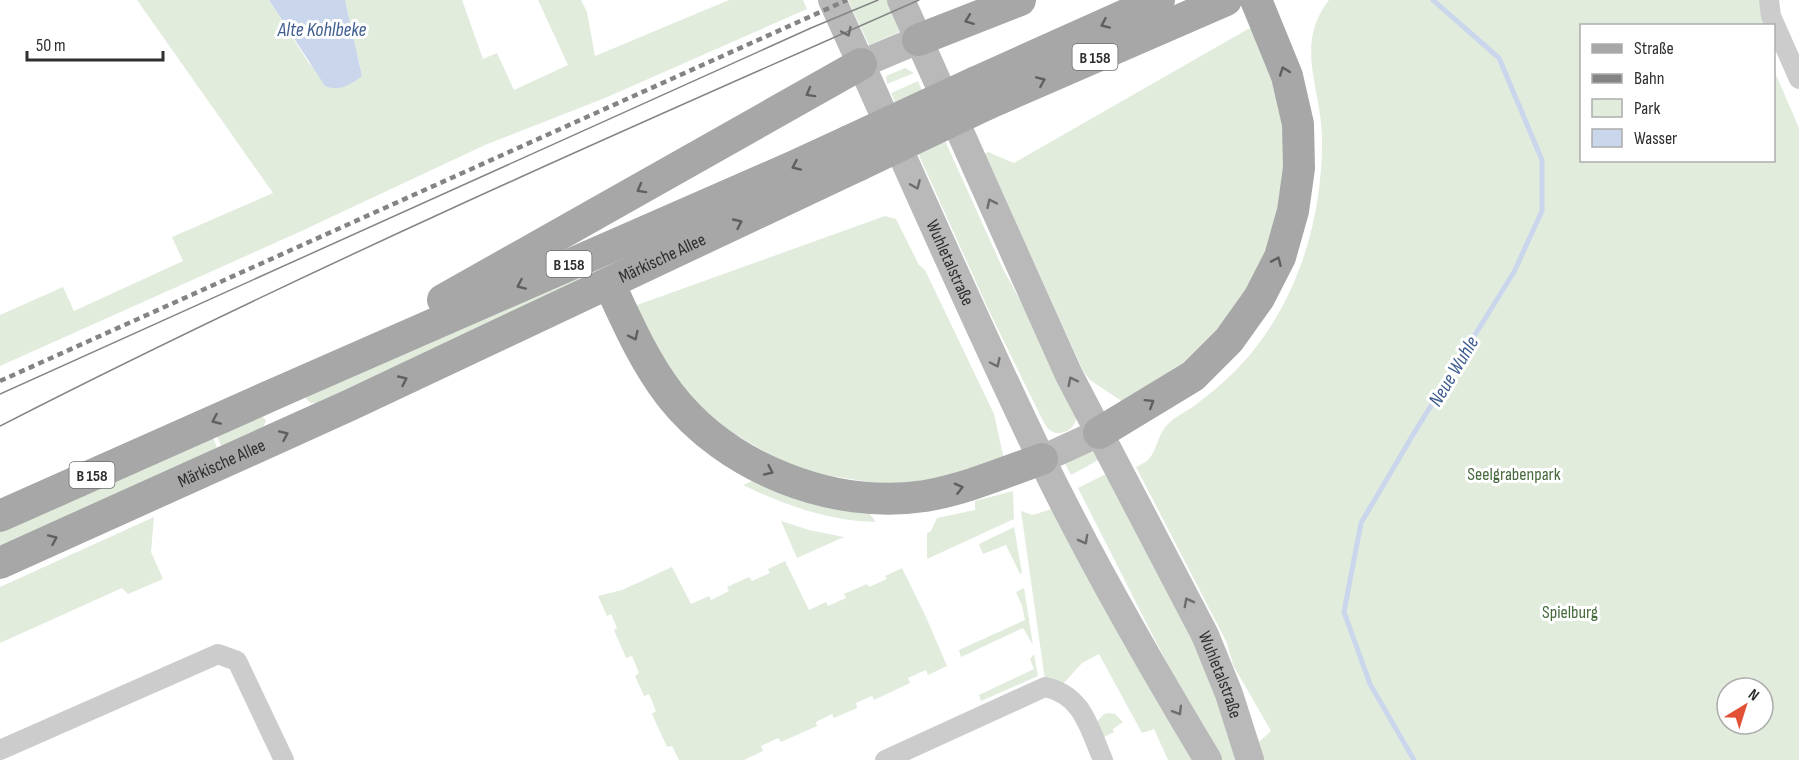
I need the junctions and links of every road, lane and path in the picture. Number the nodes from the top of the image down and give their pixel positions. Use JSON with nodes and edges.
{"nodes":[{"id":1,"x":832,"y":0,"type":"edge"},
{"id":2,"x":901,"y":0,"type":"edge"},
{"id":3,"x":1020,"y":0,"type":"edge"},
{"id":4,"x":1159,"y":0,"type":"edge"},
{"id":5,"x":1226,"y":0,"type":"edge"},
{"id":6,"x":1769,"y":0,"type":"edge"},
{"id":7,"x":1258,"y":6,"type":"edge"},
{"id":8,"x":1775,"y":24,"type":"edge"},
{"id":9,"x":1775,"y":25,"type":"edge"},
{"id":10,"x":918,"y":40,"type":"junction"},
{"id":11,"x":861,"y":64,"type":"junction"},
{"id":12,"x":1799,"y":79,"type":"edge"},
{"id":13,"x":982,"y":93,"type":"junction"},
{"id":14,"x":854,"y":153,"type":"junction"},
{"id":15,"x":609,"y":284,"type":"junction"},
{"id":16,"x":288,"y":388,"type":"junction"},
{"id":17,"x":1099,"y":433,"type":"junction"},
{"id":18,"x":1042,"y":459,"type":"junction"},
{"id":19,"x":0,"y":516,"type":"edge"},
{"id":20,"x":0,"y":563,"type":"edge"},
{"id":21,"x":0,"y":750,"type":"edge"},
{"id":22,"x":284,"y":760,"type":"edge"},
{"id":23,"x":885,"y":760,"type":"edge"},
{"id":24,"x":1103,"y":760,"type":"edge"},
{"id":25,"x":1208,"y":760,"type":"edge"},
{"id":26,"x":1250,"y":760,"type":"edge"}],
"edges":[{"from":1,"to":11,"type":"main road","name":"Wuhletalstraße","one_way":true},
{"from":2,"to":10,"type":"main road","name":"Wuhletalstraße"},
{"from":3,"to":10,"type":"main road","one_way":true},
{"from":4,"to":13,"type":"main road","name":"Märkische Allee","number":"B 158","one_way":true},
{"from":13,"to":5,"type":"main road","name":"Märkische Allee","number":"B 158","one_way":true},
{"from":6,"to":8,"type":"street"},
{"from":17,"to":7,"type":"main road","one_way":true},
{"from":9,"to":12,"type":"street"},
{"from":10,"to":11,"type":"main road"},
{"from":17,"to":10,"type":"main road","name":"Wuhletalstraße","one_way":true},
{"from":11,"to":16,"type":"main road","one_way":true},
{"from":11,"to":18,"type":"main road","name":"Wuhletalstraße","one_way":true},
{"from":13,"to":14,"type":"main road","name":"Märkische Allee","number":"B 158","bridge":true},
{"from":15,"to":14,"type":"main road","name":"Märkische Allee","number":"B 158","one_way":true},
{"from":14,"to":16,"type":"main road","name":"Märkische Allee","number":"B 158","one_way":true},
{"from":15,"to":18,"type":"main road","one_way":true},
{"from":20,"to":15,"type":"main road","name":"Märkische Allee","number":"B 158","one_way":true},
{"from":16,"to":19,"type":"main road","name":"Märkische Allee","number":"B 158","one_way":true},
{"from":17,"to":18,"type":"main road"},
{"from":26,"to":17,"type":"main road","name":"Wuhletalstraße","one_way":true},
{"from":18,"to":25,"type":"main road","name":"Wuhletalstraße","one_way":true},
{"from":21,"to":22,"type":"street"},
{"from":23,"to":24,"type":"street"}]}
